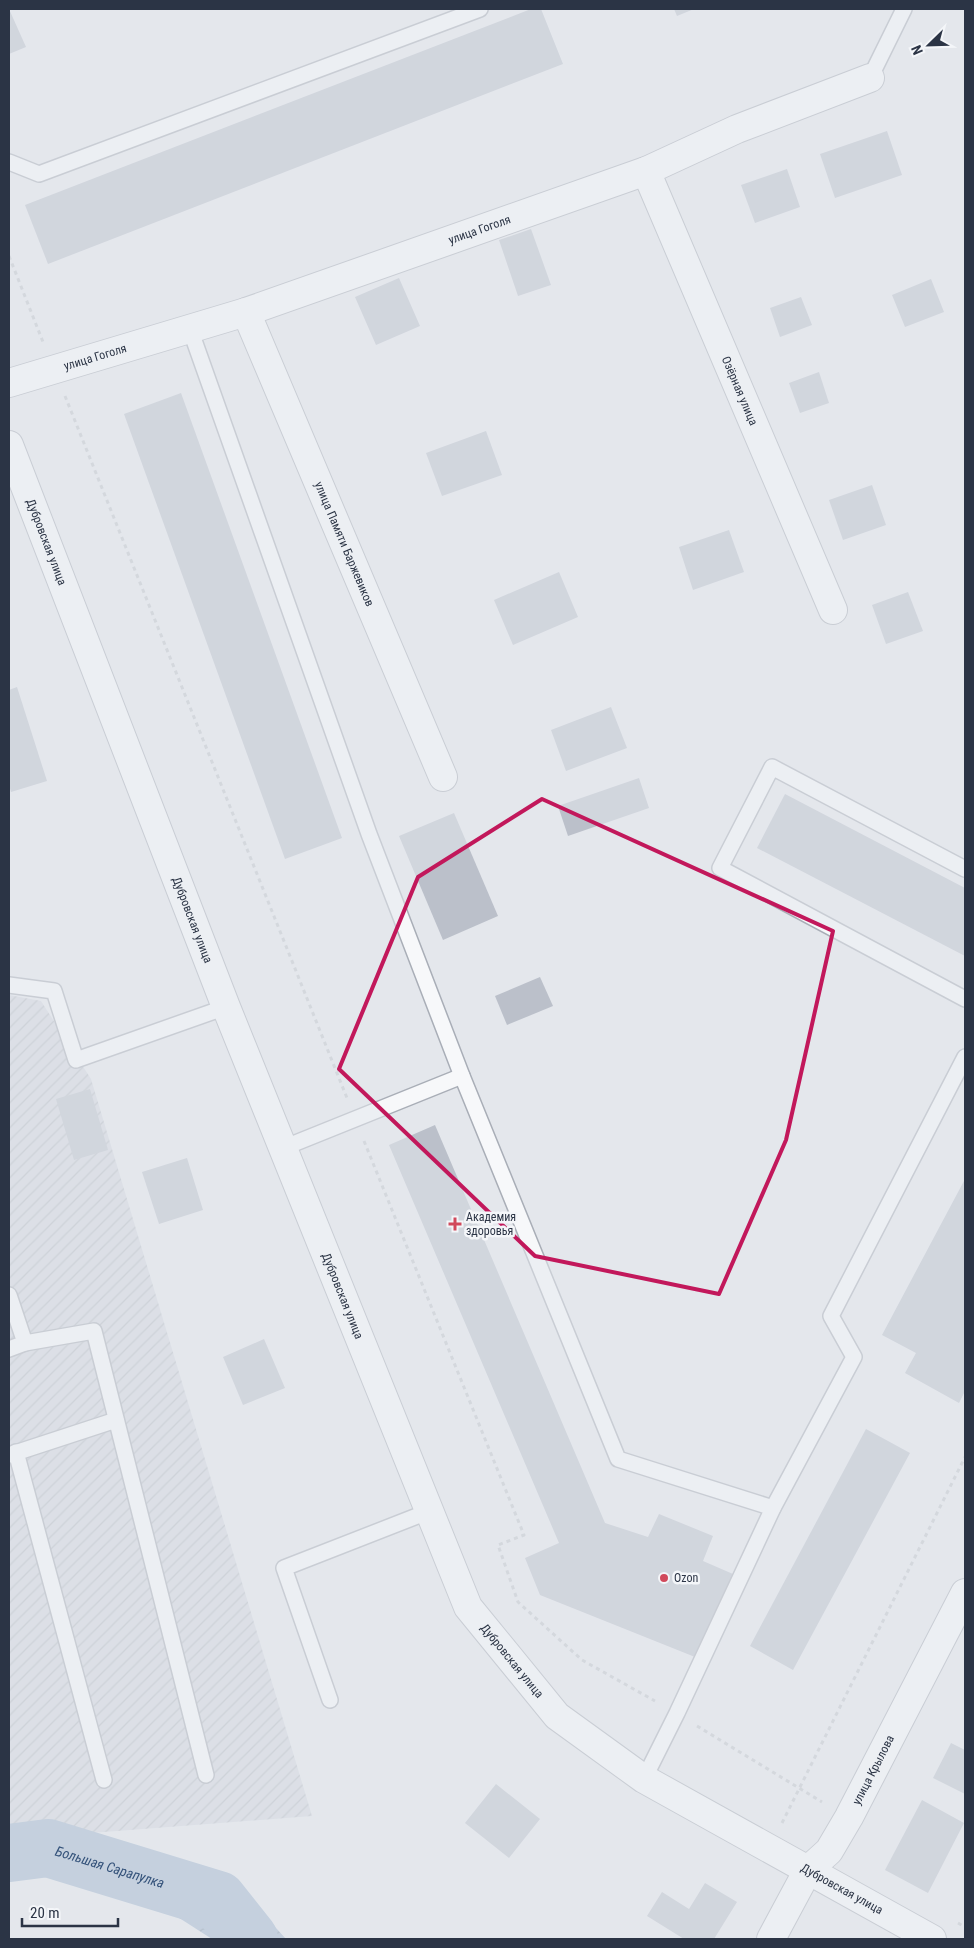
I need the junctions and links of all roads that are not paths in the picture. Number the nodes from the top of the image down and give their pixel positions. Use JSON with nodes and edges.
{"nodes":[{"id":1,"x":480,"y":9,"type":"edge"},
{"id":2,"x":904,"y":9,"type":"edge"},
{"id":3,"x":870,"y":78,"type":"joint"},
{"id":4,"x":9,"y":162,"type":"edge"},
{"id":5,"x":646,"y":171,"type":"junction"},
{"id":6,"x":246,"y":312,"type":"junction"},
{"id":7,"x":190,"y":329,"type":"junction"},
{"id":8,"x":9,"y":383,"type":"edge"},
{"id":9,"x":11,"y":460,"type":"edge"},
{"id":10,"x":833,"y":610,"type":"dead end"},
{"id":11,"x":443,"y":777,"type":"dead end"},
{"id":12,"x":965,"y":869,"type":"edge"},
{"id":13,"x":9,"y":985,"type":"edge"},
{"id":14,"x":965,"y":999,"type":"edge"},
{"id":15,"x":226,"y":1007,"type":"junction"},
{"id":16,"x":965,"y":1057,"type":"edge"},
{"id":17,"x":462,"y":1076,"type":"junction"},
{"id":18,"x":283,"y":1148,"type":"junction"},
{"id":19,"x":9,"y":1295,"type":"edge"},
{"id":20,"x":25,"y":1343,"type":"junction"},
{"id":21,"x":9,"y":1349,"type":"edge"},
{"id":22,"x":116,"y":1420,"type":"junction"},
{"id":23,"x":13,"y":1454,"type":"edge"},
{"id":24,"x":773,"y":1508,"type":"junction"},
{"id":25,"x":430,"y":1511,"type":"junction"},
{"id":26,"x":965,"y":1593,"type":"edge"},
{"id":27,"x":330,"y":1700,"type":"dead end"},
{"id":28,"x":206,"y":1775,"type":"dead end"},
{"id":29,"x":644,"y":1779,"type":"junction"},
{"id":30,"x":104,"y":1780,"type":"dead end"},
{"id":31,"x":808,"y":1870,"type":"junction"},
{"id":32,"x":771,"y":1939,"type":"edge"},
{"id":33,"x":932,"y":1939,"type":"edge"}],
"edges":[{"from":1,"to":4,"type":"lane"},
{"from":2,"to":3,"type":"lane","name":"улица Гоголя"},
{"from":3,"to":5,"type":"street","name":"улица Гоголя"},
{"from":5,"to":6,"type":"street","name":"улица Гоголя"},
{"from":5,"to":10,"type":"street","name":"Озёрная улица"},
{"from":6,"to":7,"type":"street","name":"улица Гоголя"},
{"from":6,"to":11,"type":"street","name":"улица Памяти Баржевиков"},
{"from":7,"to":8,"type":"street","name":"улица Гоголя"},
{"from":7,"to":17,"type":"lane"},
{"from":9,"to":15,"type":"street","name":"Дубровская улица"},
{"from":12,"to":14,"type":"lane"},
{"from":13,"to":15,"type":"lane"},
{"from":15,"to":18,"type":"street","name":"Дубровская улица"},
{"from":16,"to":24,"type":"lane"},
{"from":17,"to":18,"type":"lane"},
{"from":17,"to":24,"type":"lane"},
{"from":18,"to":25,"type":"street","name":"Дубровская улица"},
{"from":19,"to":20,"type":"lane"},
{"from":20,"to":21,"type":"lane"},
{"from":20,"to":22,"type":"lane"},
{"from":22,"to":23,"type":"lane"},
{"from":22,"to":28,"type":"lane"},
{"from":23,"to":30,"type":"lane"},
{"from":24,"to":29,"type":"lane"},
{"from":25,"to":27,"type":"lane"},
{"from":25,"to":29,"type":"street","name":"Дубровская улица"},
{"from":26,"to":31,"type":"street","name":"улица Крылова"},
{"from":29,"to":31,"type":"street","name":"Дубровская улица"},
{"from":31,"to":32,"type":"street","name":"улица Крылова"},
{"from":31,"to":33,"type":"street","name":"Дубровская улица"}]}
